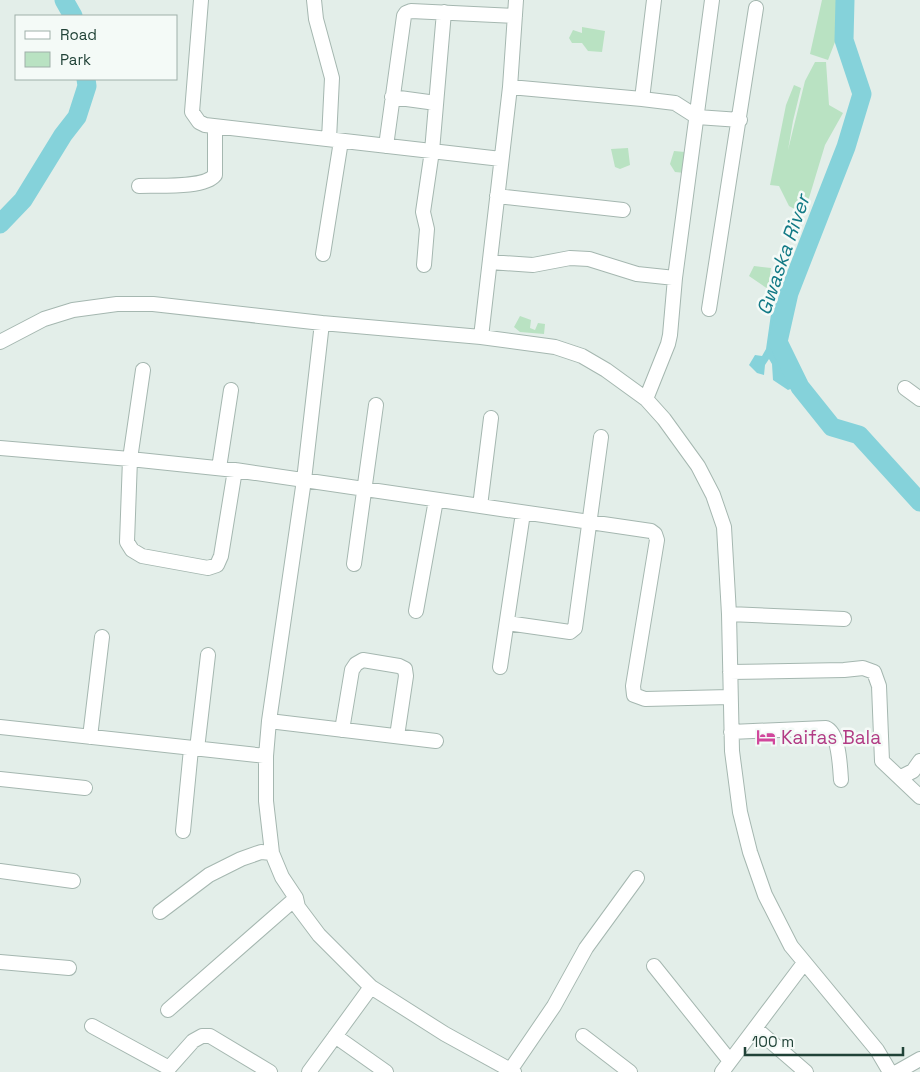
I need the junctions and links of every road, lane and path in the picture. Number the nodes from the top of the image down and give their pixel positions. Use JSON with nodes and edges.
{"nodes":[{"id":1,"x":201,"y":0,"type":"edge"},
{"id":2,"x":314,"y":0,"type":"edge"},
{"id":3,"x":516,"y":0,"type":"edge"},
{"id":4,"x":654,"y":0,"type":"edge"},
{"id":5,"x":712,"y":0,"type":"edge"},
{"id":6,"x":756,"y":8,"type":"dead end"},
{"id":7,"x":444,"y":12,"type":"junction"},
{"id":8,"x":515,"y":16,"type":"junction"},
{"id":9,"x":510,"y":87,"type":"junction"},
{"id":10,"x":392,"y":97,"type":"junction"},
{"id":11,"x":642,"y":98,"type":"junction"},
{"id":12,"x":436,"y":103,"type":"junction"},
{"id":13,"x":697,"y":117,"type":"junction"},
{"id":14,"x":740,"y":120,"type":"junction"},
{"id":15,"x":215,"y":127,"type":"junction"},
{"id":16,"x":335,"y":140,"type":"junction"},
{"id":17,"x":386,"y":146,"type":"junction"},
{"id":18,"x":432,"y":152,"type":"junction"},
{"id":19,"x":501,"y":159,"type":"junction"},
{"id":20,"x":139,"y":186,"type":"dead end"},
{"id":21,"x":497,"y":196,"type":"junction"},
{"id":22,"x":623,"y":210,"type":"dead end"},
{"id":23,"x":323,"y":254,"type":"dead end"},
{"id":24,"x":490,"y":262,"type":"junction"},
{"id":25,"x":424,"y":265,"type":"dead end"},
{"id":26,"x":675,"y":278,"type":"junction"},
{"id":27,"x":709,"y":309,"type":"dead end"},
{"id":28,"x":322,"y":323,"type":"junction"},
{"id":29,"x":481,"y":337,"type":"junction"},
{"id":30,"x":0,"y":342,"type":"edge"},
{"id":31,"x":143,"y":370,"type":"dead end"},
{"id":32,"x":905,"y":388,"type":"dead end"},
{"id":33,"x":231,"y":390,"type":"dead end"},
{"id":34,"x":646,"y":399,"type":"junction"},
{"id":35,"x":920,"y":399,"type":"edge"},
{"id":36,"x":376,"y":404,"type":"dead end"},
{"id":37,"x":491,"y":418,"type":"dead end"},
{"id":38,"x":601,"y":437,"type":"dead end"},
{"id":39,"x":0,"y":448,"type":"edge"},
{"id":40,"x":130,"y":459,"type":"junction"},
{"id":41,"x":219,"y":468,"type":"junction"},
{"id":42,"x":235,"y":470,"type":"junction"},
{"id":43,"x":304,"y":480,"type":"junction"},
{"id":44,"x":365,"y":489,"type":"junction"},
{"id":45,"x":436,"y":500,"type":"junction"},
{"id":46,"x":480,"y":506,"type":"junction"},
{"id":47,"x":522,"y":513,"type":"junction"},
{"id":48,"x":589,"y":522,"type":"junction"},
{"id":49,"x":354,"y":564,"type":"dead end"},
{"id":50,"x":416,"y":611,"type":"dead end"},
{"id":51,"x":729,"y":614,"type":"junction"},
{"id":52,"x":844,"y":619,"type":"dead end"},
{"id":53,"x":507,"y":623,"type":"junction"},
{"id":54,"x":102,"y":637,"type":"dead end"},
{"id":55,"x":208,"y":655,"type":"dead end"},
{"id":56,"x":500,"y":667,"type":"dead end"},
{"id":57,"x":730,"y":672,"type":"junction"},
{"id":58,"x":730,"y":697,"type":"junction"},
{"id":59,"x":269,"y":721,"type":"junction"},
{"id":60,"x":0,"y":727,"type":"edge"},
{"id":61,"x":342,"y":730,"type":"junction"},
{"id":62,"x":731,"y":732,"type":"junction"},
{"id":63,"x":397,"y":736,"type":"junction"},
{"id":64,"x":90,"y":737,"type":"junction"},
{"id":65,"x":436,"y":741,"type":"dead end"},
{"id":66,"x":194,"y":749,"type":"junction"},
{"id":67,"x":266,"y":756,"type":"junction"},
{"id":68,"x":920,"y":761,"type":"edge"},
{"id":69,"x":901,"y":777,"type":"junction"},
{"id":70,"x":0,"y":779,"type":"edge"},
{"id":71,"x":841,"y":780,"type":"dead end"},
{"id":72,"x":85,"y":788,"type":"dead end"},
{"id":73,"x":920,"y":798,"type":"edge"},
{"id":74,"x":183,"y":831,"type":"dead end"},
{"id":75,"x":272,"y":853,"type":"junction"},
{"id":76,"x":0,"y":871,"type":"edge"},
{"id":77,"x":637,"y":878,"type":"dead end"},
{"id":78,"x":74,"y":881,"type":"dead end"},
{"id":79,"x":296,"y":898,"type":"junction"},
{"id":80,"x":160,"y":912,"type":"dead end"},
{"id":81,"x":0,"y":962,"type":"edge"},
{"id":82,"x":804,"y":963,"type":"junction"},
{"id":83,"x":654,"y":966,"type":"dead end"},
{"id":84,"x":69,"y":968,"type":"dead end"},
{"id":85,"x":371,"y":987,"type":"junction"},
{"id":86,"x":168,"y":1010,"type":"dead end"},
{"id":87,"x":92,"y":1026,"type":"dead end"},
{"id":88,"x":755,"y":1028,"type":"junction"},
{"id":89,"x":335,"y":1036,"type":"junction"},
{"id":90,"x":583,"y":1036,"type":"dead end"},
{"id":91,"x":920,"y":1059,"type":"edge"},
{"id":92,"x":726,"y":1067,"type":"edge"},
{"id":93,"x":172,"y":1070,"type":"edge"},
{"id":94,"x":513,"y":1071,"type":"edge"},
{"id":95,"x":270,"y":1072,"type":"edge"},
{"id":96,"x":309,"y":1072,"type":"edge"},
{"id":97,"x":386,"y":1072,"type":"edge"},
{"id":98,"x":630,"y":1072,"type":"edge"},
{"id":99,"x":806,"y":1072,"type":"edge"},
{"id":100,"x":890,"y":1072,"type":"edge"},
{"id":101,"x":897,"y":1072,"type":"edge"}],
"edges":[{"from":1,"to":15,"type":"street"},
{"from":2,"to":16,"type":"street"},
{"from":3,"to":8,"type":"street"},
{"from":4,"to":11,"type":"street"},
{"from":5,"to":13,"type":"street"},
{"from":6,"to":14,"type":"street"},
{"from":7,"to":8,"type":"street"},
{"from":7,"to":10,"type":"street"},
{"from":7,"to":12,"type":"street"},
{"from":8,"to":9,"type":"street"},
{"from":9,"to":11,"type":"street"},
{"from":9,"to":19,"type":"street"},
{"from":10,"to":12,"type":"street"},
{"from":10,"to":17,"type":"street"},
{"from":11,"to":13,"type":"street"},
{"from":12,"to":18,"type":"street"},
{"from":13,"to":14,"type":"street"},
{"from":13,"to":26,"type":"street"},
{"from":14,"to":27,"type":"street"},
{"from":15,"to":16,"type":"street"},
{"from":15,"to":20,"type":"street"},
{"from":16,"to":17,"type":"street"},
{"from":16,"to":23,"type":"street"},
{"from":17,"to":18,"type":"street"},
{"from":18,"to":19,"type":"street"},
{"from":18,"to":25,"type":"street"},
{"from":19,"to":21,"type":"street"},
{"from":21,"to":22,"type":"street"},
{"from":21,"to":24,"type":"street"},
{"from":24,"to":26,"type":"street"},
{"from":24,"to":29,"type":"street"},
{"from":26,"to":34,"type":"street"},
{"from":28,"to":29,"type":"street"},
{"from":28,"to":30,"type":"street"},
{"from":28,"to":43,"type":"street"},
{"from":29,"to":34,"type":"street"},
{"from":31,"to":40,"type":"street"},
{"from":32,"to":35,"type":"street"},
{"from":33,"to":41,"type":"street"},
{"from":34,"to":51,"type":"street"},
{"from":36,"to":44,"type":"street"},
{"from":37,"to":46,"type":"street"},
{"from":38,"to":48,"type":"street"},
{"from":39,"to":40,"type":"street"},
{"from":40,"to":41,"type":"street"},
{"from":40,"to":42,"type":"street"},
{"from":41,"to":42,"type":"street"},
{"from":42,"to":43,"type":"street"},
{"from":43,"to":44,"type":"street"},
{"from":43,"to":59,"type":"street"},
{"from":44,"to":45,"type":"street"},
{"from":44,"to":49,"type":"street"},
{"from":45,"to":46,"type":"street"},
{"from":45,"to":50,"type":"street"},
{"from":46,"to":47,"type":"street"},
{"from":47,"to":48,"type":"street"},
{"from":47,"to":53,"type":"street"},
{"from":48,"to":53,"type":"street"},
{"from":48,"to":58,"type":"street"},
{"from":51,"to":52,"type":"street"},
{"from":51,"to":57,"type":"street"},
{"from":53,"to":56,"type":"street"},
{"from":54,"to":64,"type":"street"},
{"from":55,"to":66,"type":"street"},
{"from":57,"to":58,"type":"street"},
{"from":57,"to":69,"type":"street"},
{"from":58,"to":62,"type":"street"},
{"from":59,"to":61,"type":"street"},
{"from":59,"to":67,"type":"street"},
{"from":60,"to":64,"type":"street"},
{"from":61,"to":63,"type":"street"},
{"from":61,"to":63,"type":"street"},
{"from":62,"to":71,"type":"street"},
{"from":62,"to":82,"type":"street"},
{"from":63,"to":65,"type":"street"},
{"from":64,"to":66,"type":"street"},
{"from":66,"to":67,"type":"street"},
{"from":66,"to":74,"type":"street"},
{"from":67,"to":75,"type":"street"},
{"from":68,"to":69,"type":"street"},
{"from":69,"to":73,"type":"street"},
{"from":70,"to":72,"type":"street"},
{"from":75,"to":79,"type":"street"},
{"from":75,"to":80,"type":"street"},
{"from":76,"to":78,"type":"street"},
{"from":77,"to":94,"type":"street"},
{"from":79,"to":85,"type":"street"},
{"from":79,"to":86,"type":"street"},
{"from":81,"to":84,"type":"street"},
{"from":82,"to":88,"type":"street"},
{"from":82,"to":100,"type":"street"},
{"from":83,"to":92,"type":"street"},
{"from":85,"to":89,"type":"street"},
{"from":85,"to":94,"type":"street"},
{"from":87,"to":93,"type":"street"},
{"from":88,"to":92,"type":"street"},
{"from":88,"to":99,"type":"street"},
{"from":89,"to":96,"type":"street"},
{"from":89,"to":97,"type":"street"},
{"from":90,"to":98,"type":"street"},
{"from":91,"to":101,"type":"street"},
{"from":93,"to":95,"type":"street"}]}
